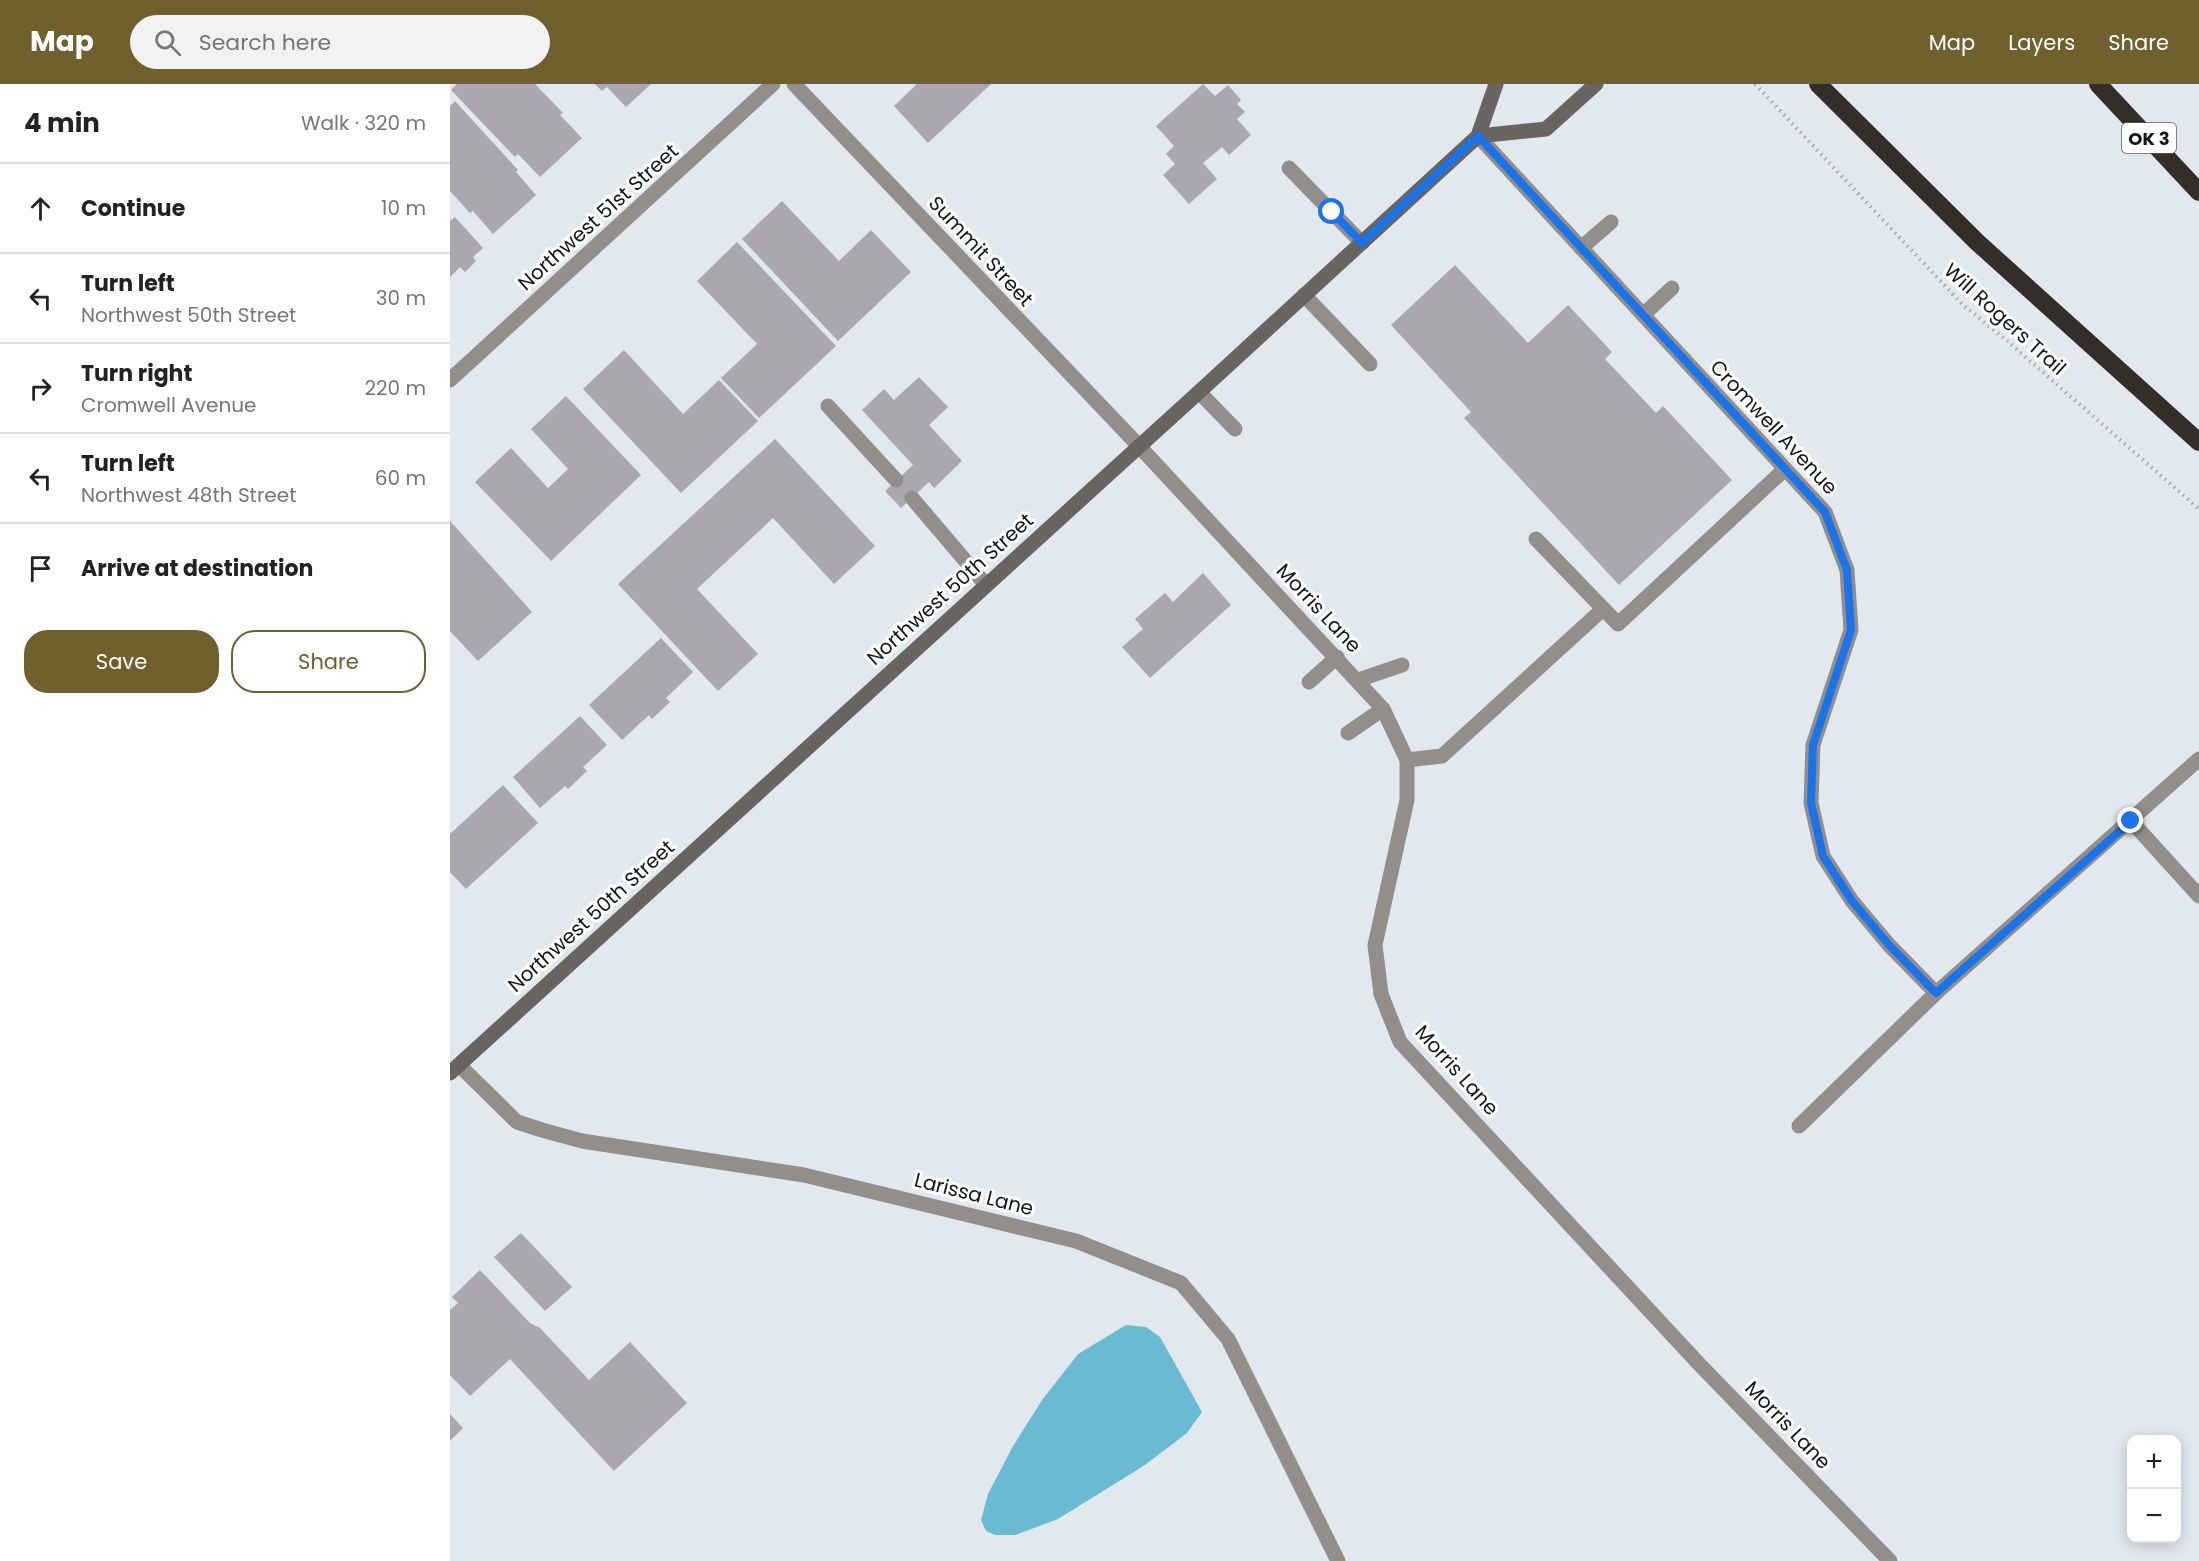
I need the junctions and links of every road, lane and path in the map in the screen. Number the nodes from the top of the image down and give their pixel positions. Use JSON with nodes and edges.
{"nodes":[{"id":1,"x":773,"y":84,"type":"edge"},
{"id":2,"x":794,"y":84,"type":"edge"},
{"id":3,"x":1496,"y":84,"type":"edge"},
{"id":4,"x":1596,"y":84,"type":"edge"},
{"id":5,"x":1755,"y":84,"type":"edge"},
{"id":6,"x":1818,"y":84,"type":"edge"},
{"id":7,"x":2098,"y":84,"type":"edge"},
{"id":8,"x":1478,"y":136,"type":"junction"},
{"id":9,"x":1289,"y":168,"type":"dead end"},
{"id":10,"x":2199,"y":192,"type":"edge"},
{"id":11,"x":1611,"y":222,"type":"dead end"},
{"id":12,"x":1362,"y":243,"type":"junction"},
{"id":13,"x":1581,"y":248,"type":"junction"},
{"id":14,"x":1672,"y":288,"type":"dead end"},
{"id":15,"x":1304,"y":295,"type":"junction"},
{"id":16,"x":1643,"y":315,"type":"junction"},
{"id":17,"x":1370,"y":364,"type":"dead end"},
{"id":18,"x":450,"y":380,"type":"edge"},
{"id":19,"x":1199,"y":392,"type":"junction"},
{"id":20,"x":828,"y":406,"type":"dead end"},
{"id":21,"x":1235,"y":429,"type":"dead end"},
{"id":22,"x":2199,"y":442,"type":"edge"},
{"id":23,"x":1139,"y":446,"type":"junction"},
{"id":24,"x":1785,"y":469,"type":"junction"},
{"id":25,"x":896,"y":480,"type":"dead end"},
{"id":26,"x":912,"y":498,"type":"dead end"},
{"id":27,"x":2199,"y":509,"type":"edge"},
{"id":28,"x":1536,"y":539,"type":"dead end"},
{"id":29,"x":986,"y":585,"type":"junction"},
{"id":30,"x":1603,"y":609,"type":"junction"},
{"id":31,"x":1336,"y":657,"type":"junction"},
{"id":32,"x":1402,"y":665,"type":"dead end"},
{"id":33,"x":1358,"y":680,"type":"junction"},
{"id":34,"x":1309,"y":682,"type":"dead end"},
{"id":35,"x":1383,"y":709,"type":"junction"},
{"id":36,"x":1348,"y":733,"type":"dead end"},
{"id":37,"x":2199,"y":759,"type":"edge"},
{"id":38,"x":1407,"y":760,"type":"junction"},
{"id":39,"x":2131,"y":821,"type":"junction"},
{"id":40,"x":2199,"y":896,"type":"edge"},
{"id":41,"x":1936,"y":993,"type":"junction"},
{"id":42,"x":454,"y":1069,"type":"edge"},
{"id":43,"x":1799,"y":1126,"type":"dead end"},
{"id":44,"x":1338,"y":1561,"type":"edge"},
{"id":45,"x":1890,"y":1561,"type":"edge"}],
"edges":[{"from":1,"to":18,"type":"street","name":"Northwest 51st Street"},
{"from":2,"to":23,"type":"street","name":"Summit Street"},
{"from":3,"to":8,"type":"main road","name":"Northwest 50th Street"},
{"from":4,"to":8,"type":"main road"},
{"from":5,"to":27,"type":"path","name":"Will Rogers Trail"},
{"from":6,"to":22,"type":"highway"},
{"from":7,"to":10,"type":"highway","number":"OK 3"},
{"from":8,"to":12,"type":"main road","name":"Northwest 50th Street"},
{"from":8,"to":13,"type":"street","name":"Cromwell Avenue"},
{"from":9,"to":12,"type":"street"},
{"from":11,"to":13,"type":"street"},
{"from":12,"to":15,"type":"main road","name":"Northwest 50th Street"},
{"from":13,"to":16,"type":"street","name":"Cromwell Avenue"},
{"from":14,"to":16,"type":"street"},
{"from":15,"to":17,"type":"street"},
{"from":15,"to":19,"type":"main road","name":"Northwest 50th Street"},
{"from":16,"to":24,"type":"street","name":"Cromwell Avenue"},
{"from":19,"to":21,"type":"street"},
{"from":19,"to":23,"type":"main road","name":"Northwest 50th Street"},
{"from":20,"to":25,"type":"street"},
{"from":23,"to":29,"type":"main road","name":"Northwest 50th Street"},
{"from":23,"to":31,"type":"street","name":"Morris Lane"},
{"from":24,"to":30,"type":"street"},
{"from":24,"to":41,"type":"street","name":"Cromwell Avenue"},
{"from":26,"to":29,"type":"street"},
{"from":28,"to":30,"type":"street"},
{"from":29,"to":42,"type":"main road","name":"Northwest 50th Street"},
{"from":30,"to":38,"type":"street"},
{"from":31,"to":33,"type":"street","name":"Morris Lane"},
{"from":31,"to":34,"type":"street"},
{"from":32,"to":33,"type":"street"},
{"from":33,"to":35,"type":"street","name":"Morris Lane"},
{"from":35,"to":36,"type":"street"},
{"from":35,"to":38,"type":"street","name":"Morris Lane"},
{"from":37,"to":39,"type":"street"},
{"from":38,"to":45,"type":"street","name":"Morris Lane"},
{"from":39,"to":40,"type":"street"},
{"from":39,"to":41,"type":"street"},
{"from":41,"to":43,"type":"street"},
{"from":42,"to":44,"type":"street","name":"Larissa Lane"}]}
